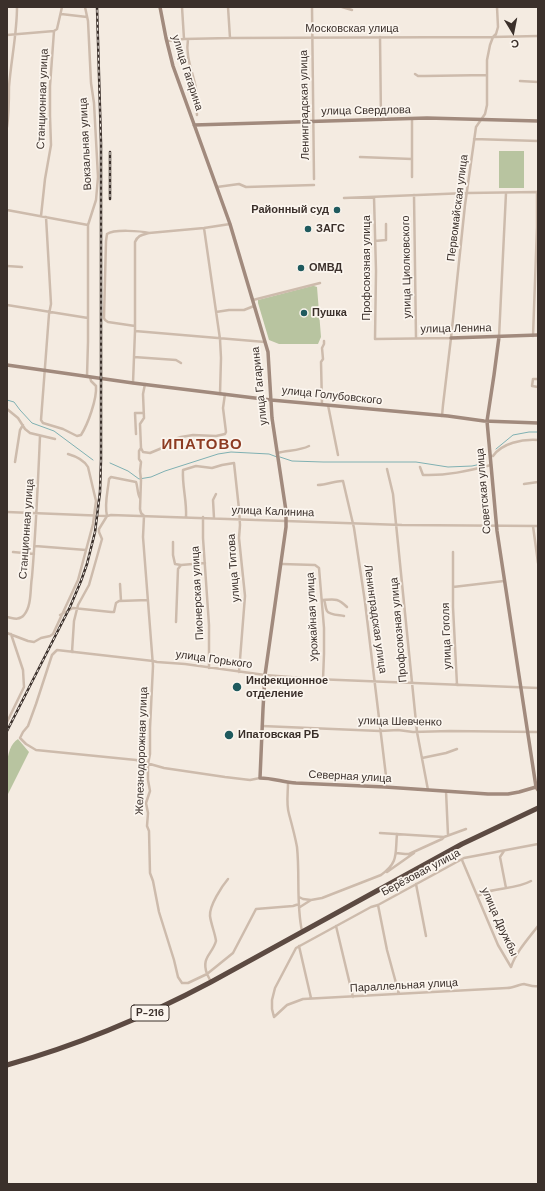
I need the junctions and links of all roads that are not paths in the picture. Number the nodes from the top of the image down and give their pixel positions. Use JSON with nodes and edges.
{"nodes":[{"id":1,"x":17,"y":7,"type":"edge"},
{"id":2,"x":62,"y":7,"type":"edge"},
{"id":3,"x":85,"y":7,"type":"edge"},
{"id":4,"x":160,"y":7,"type":"edge"},
{"id":5,"x":182,"y":7,"type":"edge"},
{"id":6,"x":228,"y":7,"type":"edge"},
{"id":7,"x":312,"y":7,"type":"edge"},
{"id":8,"x":342,"y":7,"type":"edge"},
{"id":9,"x":497,"y":7,"type":"edge"},
{"id":10,"x":352,"y":10,"type":"dead end"},
{"id":11,"x":60,"y":14,"type":"junction"},
{"id":12,"x":87,"y":17,"type":"junction"},
{"id":13,"x":54,"y":31,"type":"junction"},
{"id":14,"x":7,"y":35,"type":"edge"},
{"id":15,"x":15,"y":35,"type":"junction"},
{"id":16,"x":538,"y":36,"type":"edge"},
{"id":17,"x":380,"y":37,"type":"junction"},
{"id":18,"x":493,"y":37,"type":"junction"},
{"id":19,"x":230,"y":38,"type":"junction"},
{"id":20,"x":312,"y":38,"type":"junction"},
{"id":21,"x":186,"y":39,"type":"junction"},
{"id":22,"x":166,"y":41,"type":"junction"},
{"id":23,"x":415,"y":74,"type":"dead end"},
{"id":24,"x":487,"y":75,"type":"junction"},
{"id":25,"x":520,"y":82,"type":"dead end"},
{"id":26,"x":538,"y":82,"type":"edge"},
{"id":27,"x":197,"y":115,"type":"dead end"},
{"id":28,"x":412,"y":119,"type":"junction"},
{"id":29,"x":381,"y":120,"type":"junction"},
{"id":30,"x":480,"y":120,"type":"junction"},
{"id":31,"x":313,"y":121,"type":"junction"},
{"id":32,"x":538,"y":121,"type":"edge"},
{"id":33,"x":194,"y":125,"type":"junction"},
{"id":34,"x":7,"y":127,"type":"edge"},
{"id":35,"x":474,"y":139,"type":"junction"},
{"id":36,"x":538,"y":141,"type":"edge"},
{"id":37,"x":360,"y":157,"type":"dead end"},
{"id":38,"x":412,"y":159,"type":"junction"},
{"id":39,"x":412,"y":177,"type":"dead end"},
{"id":40,"x":314,"y":179,"type":"dead end"},
{"id":41,"x":314,"y":185,"type":"dead end"},
{"id":42,"x":217,"y":187,"type":"junction"},
{"id":43,"x":538,"y":192,"type":"edge"},
{"id":44,"x":467,"y":193,"type":"junction"},
{"id":45,"x":506,"y":193,"type":"junction"},
{"id":46,"x":414,"y":195,"type":"junction"},
{"id":47,"x":374,"y":197,"type":"junction"},
{"id":48,"x":344,"y":198,"type":"dead end"},
{"id":49,"x":7,"y":210,"type":"edge"},
{"id":50,"x":42,"y":216,"type":"junction"},
{"id":51,"x":46,"y":217,"type":"junction"},
{"id":52,"x":230,"y":224,"type":"junction"},
{"id":53,"x":386,"y":224,"type":"dead end"},
{"id":54,"x":88,"y":225,"type":"junction"},
{"id":55,"x":204,"y":228,"type":"junction"},
{"id":56,"x":149,"y":233,"type":"junction"},
{"id":57,"x":538,"y":235,"type":"edge"},
{"id":58,"x":375,"y":241,"type":"junction"},
{"id":59,"x":7,"y":266,"type":"edge"},
{"id":60,"x":22,"y":267,"type":"dead end"},
{"id":61,"x":320,"y":284,"type":"dead end"},
{"id":62,"x":252,"y":300,"type":"junction"},
{"id":63,"x":7,"y":305,"type":"edge"},
{"id":64,"x":254,"y":306,"type":"junction"},
{"id":65,"x":49,"y":311,"type":"junction"},
{"id":66,"x":216,"y":312,"type":"junction"},
{"id":67,"x":88,"y":318,"type":"junction"},
{"id":68,"x":135,"y":326,"type":"junction"},
{"id":69,"x":135,"y":331,"type":"junction"},
{"id":70,"x":536,"y":336,"type":"edge"},
{"id":71,"x":499,"y":337,"type":"junction"},
{"id":72,"x":416,"y":338,"type":"junction"},
{"id":73,"x":451,"y":338,"type":"junction"},
{"id":74,"x":220,"y":339,"type":"junction"},
{"id":75,"x":375,"y":339,"type":"joint"},
{"id":76,"x":324,"y":340,"type":"dead end"},
{"id":77,"x":265,"y":342,"type":"junction"},
{"id":78,"x":134,"y":357,"type":"junction"},
{"id":79,"x":181,"y":363,"type":"dead end"},
{"id":80,"x":7,"y":364,"type":"edge"},
{"id":81,"x":44,"y":370,"type":"junction"},
{"id":82,"x":88,"y":376,"type":"junction"},
{"id":83,"x":538,"y":379,"type":"edge"},
{"id":84,"x":134,"y":383,"type":"junction"},
{"id":85,"x":145,"y":384,"type":"junction"},
{"id":86,"x":538,"y":387,"type":"edge"},
{"id":87,"x":220,"y":394,"type":"junction"},
{"id":88,"x":225,"y":394,"type":"junction"},
{"id":89,"x":271,"y":400,"type":"junction"},
{"id":90,"x":322,"y":404,"type":"junction"},
{"id":91,"x":328,"y":405,"type":"junction"},
{"id":92,"x":7,"y":409,"type":"edge"},
{"id":93,"x":144,"y":413,"type":"junction"},
{"id":94,"x":442,"y":416,"type":"junction"},
{"id":95,"x":487,"y":421,"type":"junction"},
{"id":96,"x":538,"y":423,"type":"edge"},
{"id":97,"x":136,"y":424,"type":"junction"},
{"id":98,"x":140,"y":424,"type":"junction"},
{"id":99,"x":23,"y":425,"type":"junction"},
{"id":100,"x":136,"y":434,"type":"dead end"},
{"id":101,"x":40,"y":436,"type":"junction"},
{"id":102,"x":55,"y":439,"type":"dead end"},
{"id":103,"x":538,"y":440,"type":"edge"},
{"id":104,"x":309,"y":446,"type":"dead end"},
{"id":105,"x":141,"y":448,"type":"junction"},
{"id":106,"x":277,"y":453,"type":"junction"},
{"id":107,"x":68,"y":454,"type":"dead end"},
{"id":108,"x":338,"y":455,"type":"dead end"},
{"id":109,"x":491,"y":456,"type":"junction"},
{"id":110,"x":15,"y":462,"type":"dead end"},
{"id":111,"x":491,"y":465,"type":"junction"},
{"id":112,"x":420,"y":467,"type":"dead end"},
{"id":113,"x":387,"y":469,"type":"dead end"},
{"id":114,"x":538,"y":482,"type":"edge"},
{"id":115,"x":524,"y":484,"type":"dead end"},
{"id":116,"x":318,"y":485,"type":"dead end"},
{"id":117,"x":216,"y":494,"type":"dead end"},
{"id":118,"x":141,"y":498,"type":"junction"},
{"id":119,"x":7,"y":512,"type":"edge"},
{"id":120,"x":36,"y":513,"type":"junction"},
{"id":121,"x":94,"y":516,"type":"junction"},
{"id":122,"x":107,"y":516,"type":"junction"},
{"id":123,"x":144,"y":516,"type":"junction"},
{"id":124,"x":186,"y":517,"type":"junction"},
{"id":125,"x":203,"y":517,"type":"junction"},
{"id":126,"x":214,"y":518,"type":"junction"},
{"id":127,"x":240,"y":519,"type":"junction"},
{"id":128,"x":287,"y":520,"type":"junction"},
{"id":129,"x":352,"y":523,"type":"junction"},
{"id":130,"x":397,"y":524,"type":"junction"},
{"id":131,"x":496,"y":526,"type":"junction"},
{"id":132,"x":533,"y":526,"type":"junction"},
{"id":133,"x":538,"y":526,"type":"edge"},
{"id":134,"x":173,"y":542,"type":"dead end"},
{"id":135,"x":35,"y":546,"type":"junction"},
{"id":136,"x":86,"y":550,"type":"junction"},
{"id":137,"x":14,"y":552,"type":"dead end"},
{"id":138,"x":453,"y":552,"type":"dead end"},
{"id":139,"x":34,"y":554,"type":"junction"},
{"id":140,"x":205,"y":563,"type":"junction"},
{"id":141,"x":538,"y":563,"type":"edge"},
{"id":142,"x":282,"y":564,"type":"junction"},
{"id":143,"x":181,"y":565,"type":"junction"},
{"id":144,"x":504,"y":581,"type":"junction"},
{"id":145,"x":120,"y":584,"type":"dead end"},
{"id":146,"x":453,"y":587,"type":"junction"},
{"id":147,"x":148,"y":600,"type":"junction"},
{"id":148,"x":323,"y":600,"type":"junction"},
{"id":149,"x":121,"y":601,"type":"junction"},
{"id":150,"x":347,"y":607,"type":"dead end"},
{"id":151,"x":77,"y":608,"type":"junction"},
{"id":152,"x":63,"y":613,"type":"junction"},
{"id":153,"x":329,"y":613,"type":"junction"},
{"id":154,"x":323,"y":614,"type":"junction"},
{"id":155,"x":60,"y":615,"type":"dead end"},
{"id":156,"x":344,"y":616,"type":"dead end"},
{"id":157,"x":7,"y":617,"type":"edge"},
{"id":158,"x":176,"y":622,"type":"dead end"},
{"id":159,"x":9,"y":633,"type":"edge"},
{"id":160,"x":72,"y":652,"type":"junction"},
{"id":161,"x":153,"y":661,"type":"junction"},
{"id":162,"x":209,"y":668,"type":"junction"},
{"id":163,"x":239,"y":672,"type":"junction"},
{"id":164,"x":265,"y":676,"type":"junction"},
{"id":165,"x":323,"y":680,"type":"junction"},
{"id":166,"x":375,"y":681,"type":"junction"},
{"id":167,"x":412,"y":683,"type":"junction"},
{"id":168,"x":457,"y":684,"type":"junction"},
{"id":169,"x":521,"y":688,"type":"junction"},
{"id":170,"x":538,"y":688,"type":"edge"},
{"id":171,"x":7,"y":722,"type":"edge"},
{"id":172,"x":262,"y":726,"type":"junction"},
{"id":173,"x":380,"y":731,"type":"junction"},
{"id":174,"x":417,"y":732,"type":"junction"},
{"id":175,"x":528,"y":732,"type":"junction"},
{"id":176,"x":538,"y":732,"type":"edge"},
{"id":177,"x":457,"y":749,"type":"dead end"},
{"id":178,"x":422,"y":758,"type":"junction"},
{"id":179,"x":148,"y":764,"type":"junction"},
{"id":180,"x":260,"y":778,"type":"junction"},
{"id":181,"x":537,"y":780,"type":"edge"},
{"id":182,"x":288,"y":783,"type":"junction"},
{"id":183,"x":385,"y":787,"type":"junction"},
{"id":184,"x":537,"y":789,"type":"edge"},
{"id":185,"x":428,"y":790,"type":"junction"},
{"id":186,"x":446,"y":791,"type":"junction"},
{"id":187,"x":538,"y":808,"type":"edge"},
{"id":188,"x":466,"y":829,"type":"dead end"},
{"id":189,"x":380,"y":833,"type":"dead end"},
{"id":190,"x":398,"y":834,"type":"junction"},
{"id":191,"x":446,"y":836,"type":"junction"},
{"id":192,"x":538,"y":844,"type":"edge"},
{"id":193,"x":419,"y":849,"type":"junction"},
{"id":194,"x":504,"y":850,"type":"junction"},
{"id":195,"x":396,"y":853,"type":"junction"},
{"id":196,"x":462,"y":860,"type":"junction"},
{"id":197,"x":381,"y":875,"type":"junction"},
{"id":198,"x":228,"y":879,"type":"dead end"},
{"id":199,"x":531,"y":881,"type":"dead end"},
{"id":200,"x":416,"y":884,"type":"junction"},
{"id":201,"x":506,"y":888,"type":"junction"},
{"id":202,"x":478,"y":896,"type":"junction"},
{"id":203,"x":299,"y":897,"type":"junction"},
{"id":204,"x":311,"y":900,"type":"junction"},
{"id":205,"x":299,"y":905,"type":"junction"},
{"id":206,"x":378,"y":905,"type":"junction"},
{"id":207,"x":336,"y":926,"type":"junction"},
{"id":208,"x":538,"y":926,"type":"edge"},
{"id":209,"x":303,"y":932,"type":"junction"},
{"id":210,"x":426,"y":936,"type":"dead end"},
{"id":211,"x":299,"y":946,"type":"junction"},
{"id":212,"x":207,"y":974,"type":"junction"},
{"id":213,"x":211,"y":982,"type":"junction"},
{"id":214,"x":538,"y":986,"type":"edge"},
{"id":215,"x":399,"y":994,"type":"junction"},
{"id":216,"x":353,"y":997,"type":"junction"},
{"id":217,"x":311,"y":998,"type":"junction"},
{"id":218,"x":7,"y":1065,"type":"edge"}],
"edges":[{"from":1,"to":15,"type":"street"},
{"from":2,"to":11,"type":"street","name":"Станционная улица"},
{"from":3,"to":12,"type":"street","name":"Вокзальная улица"},
{"from":4,"to":22,"type":"street","name":"улица Гагарина"},
{"from":5,"to":21,"type":"street","name":"улица Гагарина"},
{"from":6,"to":19,"type":"street"},
{"from":7,"to":20,"type":"street","name":"Ленинградская улица"},
{"from":8,"to":10,"type":"street"},
{"from":9,"to":18,"type":"street","name":"Первомайская улица"},
{"from":11,"to":12,"type":"street"},
{"from":11,"to":13,"type":"street","name":"Станционная улица"},
{"from":12,"to":54,"type":"street","name":"Вокзальная улица"},
{"from":13,"to":15,"type":"street"},
{"from":13,"to":50,"type":"street","name":"Станционная улица"},
{"from":14,"to":15,"type":"street"},
{"from":15,"to":34,"type":"street"},
{"from":16,"to":18,"type":"street","name":"Московская улица"},
{"from":17,"to":18,"type":"street","name":"Московская улица"},
{"from":17,"to":20,"type":"street","name":"Московская улица"},
{"from":17,"to":29,"type":"street"},
{"from":18,"to":24,"type":"street","name":"Первомайская улица"},
{"from":19,"to":20,"type":"street","name":"Московская улица"},
{"from":19,"to":21,"type":"street","name":"Московская улица"},
{"from":20,"to":31,"type":"street","name":"Ленинградская улица"},
{"from":21,"to":22,"type":"street","name":"Московская улица"},
{"from":21,"to":27,"type":"street","name":"улица Гагарина"},
{"from":22,"to":33,"type":"street","name":"улица Гагарина"},
{"from":23,"to":24,"type":"street"},
{"from":24,"to":30,"type":"street","name":"Первомайская улица"},
{"from":25,"to":26,"type":"street"},
{"from":28,"to":29,"type":"street","name":"улица Свердлова"},
{"from":28,"to":30,"type":"street","name":"улица Свердлова"},
{"from":28,"to":38,"type":"street"},
{"from":29,"to":31,"type":"street","name":"улица Свердлова"},
{"from":30,"to":32,"type":"street","name":"улица Свердлова"},
{"from":30,"to":35,"type":"street","name":"Первомайская улица"},
{"from":31,"to":33,"type":"street","name":"улица Свердлова"},
{"from":31,"to":40,"type":"street","name":"Ленинградская улица"},
{"from":33,"to":42,"type":"street","name":"улица Гагарина"},
{"from":35,"to":36,"type":"street"},
{"from":35,"to":44,"type":"street","name":"Первомайская улица"},
{"from":37,"to":38,"type":"street"},
{"from":38,"to":39,"type":"street"},
{"from":41,"to":42,"type":"street"},
{"from":42,"to":52,"type":"street","name":"улица Гагарина"},
{"from":43,"to":45,"type":"street"},
{"from":43,"to":57,"type":"street"},
{"from":44,"to":45,"type":"street"},
{"from":44,"to":46,"type":"street"},
{"from":44,"to":73,"type":"street","name":"Первомайская улица"},
{"from":45,"to":71,"type":"street","name":"Советская улица"},
{"from":46,"to":47,"type":"street"},
{"from":46,"to":72,"type":"street","name":"улица Циолковского"},
{"from":47,"to":48,"type":"street"},
{"from":47,"to":58,"type":"street","name":"Профсоюзная улица"},
{"from":49,"to":50,"type":"street"},
{"from":50,"to":51,"type":"street"},
{"from":51,"to":54,"type":"street"},
{"from":51,"to":65,"type":"street"},
{"from":52,"to":55,"type":"street"},
{"from":52,"to":62,"type":"street","name":"улица Гагарина"},
{"from":53,"to":58,"type":"street"},
{"from":54,"to":67,"type":"street","name":"Вокзальная улица"},
{"from":55,"to":56,"type":"street"},
{"from":55,"to":66,"type":"street"},
{"from":56,"to":68,"type":"street"},
{"from":56,"to":68,"type":"street"},
{"from":57,"to":70,"type":"street"},
{"from":58,"to":75,"type":"street","name":"Профсоюзная улица"},
{"from":59,"to":60,"type":"street"},
{"from":61,"to":62,"type":"street"},
{"from":62,"to":64,"type":"street","name":"улица Гагарина"},
{"from":63,"to":65,"type":"street"},
{"from":64,"to":66,"type":"street"},
{"from":64,"to":77,"type":"street","name":"улица Гагарина"},
{"from":65,"to":67,"type":"street"},
{"from":65,"to":81,"type":"street"},
{"from":66,"to":74,"type":"street"},
{"from":67,"to":82,"type":"street","name":"Вокзальная улица"},
{"from":68,"to":69,"type":"street"},
{"from":69,"to":74,"type":"street"},
{"from":69,"to":78,"type":"street"},
{"from":70,"to":71,"type":"street","name":"улица Ленина"},
{"from":71,"to":73,"type":"street","name":"улица Ленина"},
{"from":71,"to":95,"type":"street","name":"Советская улица"},
{"from":72,"to":73,"type":"street","name":"улица Ленина"},
{"from":72,"to":75,"type":"street","name":"улица Ленина"},
{"from":73,"to":94,"type":"street","name":"Первомайская улица"},
{"from":74,"to":77,"type":"street"},
{"from":74,"to":87,"type":"street"},
{"from":76,"to":90,"type":"street"},
{"from":77,"to":89,"type":"street","name":"улица Гагарина"},
{"from":78,"to":79,"type":"street"},
{"from":78,"to":84,"type":"street"},
{"from":80,"to":81,"type":"street","name":"улица Голубовского"},
{"from":81,"to":82,"type":"street","name":"улица Голубовского"},
{"from":81,"to":82,"type":"street","name":"Вокзальная улица"},
{"from":82,"to":84,"type":"street","name":"улица Голубовского"},
{"from":83,"to":86,"type":"street"},
{"from":84,"to":85,"type":"street","name":"улица Голубовского"},
{"from":85,"to":87,"type":"street","name":"улица Голубовского"},
{"from":85,"to":93,"type":"street"},
{"from":87,"to":88,"type":"street","name":"улица Голубовского"},
{"from":88,"to":89,"type":"street","name":"улица Голубовского"},
{"from":88,"to":105,"type":"street"},
{"from":89,"to":90,"type":"street","name":"улица Голубовского"},
{"from":89,"to":106,"type":"street","name":"улица Гагарина"},
{"from":90,"to":91,"type":"street","name":"улица Голубовского"},
{"from":91,"to":94,"type":"street","name":"улица Голубовского"},
{"from":91,"to":108,"type":"street"},
{"from":92,"to":99,"type":"street"},
{"from":93,"to":97,"type":"street"},
{"from":93,"to":98,"type":"street"},
{"from":94,"to":95,"type":"street","name":"улица Голубовского"},
{"from":95,"to":96,"type":"street","name":"улица Голубовского"},
{"from":95,"to":109,"type":"street","name":"Советская улица"},
{"from":97,"to":98,"type":"street"},
{"from":97,"to":100,"type":"street"},
{"from":98,"to":105,"type":"street"},
{"from":99,"to":101,"type":"street"},
{"from":99,"to":110,"type":"street"},
{"from":101,"to":102,"type":"street"},
{"from":101,"to":120,"type":"street","name":"Станционная улица"},
{"from":103,"to":109,"type":"street"},
{"from":104,"to":106,"type":"street"},
{"from":105,"to":118,"type":"street","name":"Железнодорожная улица"},
{"from":106,"to":128,"type":"street","name":"улица Гагарина"},
{"from":107,"to":121,"type":"street"},
{"from":109,"to":111,"type":"street","name":"Советская улица"},
{"from":111,"to":112,"type":"street"},
{"from":111,"to":131,"type":"street","name":"Советская улица"},
{"from":113,"to":130,"type":"street","name":"Профсоюзная улица"},
{"from":114,"to":115,"type":"street"},
{"from":116,"to":129,"type":"street","name":"Ленинградская улица"},
{"from":117,"to":126,"type":"street"},
{"from":118,"to":122,"type":"street"},
{"from":118,"to":123,"type":"street","name":"Железнодорожная улица"},
{"from":119,"to":120,"type":"street","name":"улица Калинина"},
{"from":120,"to":121,"type":"street","name":"улица Калинина"},
{"from":120,"to":135,"type":"street","name":"Станционная улица"},
{"from":121,"to":122,"type":"street","name":"улица Калинина"},
{"from":121,"to":136,"type":"street"},
{"from":122,"to":123,"type":"street","name":"улица Калинина"},
{"from":122,"to":151,"type":"street"},
{"from":123,"to":124,"type":"street","name":"улица Калинина"},
{"from":123,"to":147,"type":"street","name":"Железнодорожная улица"},
{"from":124,"to":125,"type":"street","name":"улица Калинина"},
{"from":124,"to":127,"type":"street","name":"улица Титова"},
{"from":125,"to":126,"type":"street","name":"улица Калинина"},
{"from":125,"to":140,"type":"street","name":"Пионерская улица"},
{"from":126,"to":127,"type":"street","name":"улица Калинина"},
{"from":127,"to":128,"type":"street","name":"улица Калинина"},
{"from":127,"to":163,"type":"street","name":"улица Титова"},
{"from":128,"to":129,"type":"street","name":"улица Калинина"},
{"from":128,"to":142,"type":"street","name":"улица Гагарина"},
{"from":129,"to":130,"type":"street","name":"улица Калинина"},
{"from":129,"to":166,"type":"street","name":"Ленинградская улица"},
{"from":130,"to":131,"type":"street","name":"улица Калинина"},
{"from":130,"to":167,"type":"street","name":"Профсоюзная улица"},
{"from":131,"to":132,"type":"street","name":"улица Калинина"},
{"from":131,"to":144,"type":"street","name":"Советская улица"},
{"from":132,"to":133,"type":"street","name":"улица Калинина"},
{"from":132,"to":141,"type":"street"},
{"from":134,"to":143,"type":"street"},
{"from":135,"to":136,"type":"street"},
{"from":135,"to":139,"type":"street","name":"Станционная улица"},
{"from":136,"to":152,"type":"street"},
{"from":137,"to":139,"type":"street"},
{"from":138,"to":146,"type":"street","name":"улица Гоголя"},
{"from":139,"to":157,"type":"street","name":"Станционная улица"},
{"from":140,"to":143,"type":"street"},
{"from":140,"to":162,"type":"street","name":"Пионерская улица"},
{"from":142,"to":148,"type":"street","name":"Урожайная улица"},
{"from":142,"to":164,"type":"street","name":"улица Гагарина"},
{"from":143,"to":158,"type":"street"},
{"from":144,"to":146,"type":"street","name":"улица Гоголя"},
{"from":144,"to":169,"type":"street","name":"Советская улица"},
{"from":145,"to":149,"type":"street"},
{"from":146,"to":168,"type":"street","name":"улица Гоголя"},
{"from":147,"to":149,"type":"street"},
{"from":147,"to":161,"type":"street","name":"Железнодорожная улица"},
{"from":148,"to":150,"type":"street"},
{"from":148,"to":153,"type":"street"},
{"from":148,"to":154,"type":"street","name":"Урожайная улица"},
{"from":149,"to":151,"type":"street"},
{"from":151,"to":152,"type":"street"},
{"from":151,"to":160,"type":"street"},
{"from":152,"to":155,"type":"street"},
{"from":152,"to":159,"type":"street"},
{"from":153,"to":154,"type":"street"},
{"from":153,"to":156,"type":"street"},
{"from":154,"to":165,"type":"street","name":"Урожайная улица"},
{"from":159,"to":171,"type":"street"},
{"from":160,"to":161,"type":"street","name":"улица Горького"},
{"from":160,"to":179,"type":"street","name":"улица Горького"},
{"from":161,"to":162,"type":"street","name":"улица Горького"},
{"from":161,"to":179,"type":"street","name":"Железнодорожная улица"},
{"from":162,"to":163,"type":"street","name":"улица Горького"},
{"from":163,"to":164,"type":"street","name":"улица Горького"},
{"from":164,"to":165,"type":"street","name":"улица Горького"},
{"from":164,"to":172,"type":"street","name":"улица Гагарина"},
{"from":165,"to":166,"type":"street","name":"улица Горького"},
{"from":166,"to":167,"type":"street","name":"улица Горького"},
{"from":166,"to":173,"type":"street","name":"Ленинградская улица"},
{"from":167,"to":168,"type":"street","name":"улица Горького"},
{"from":167,"to":174,"type":"street","name":"Профсоюзная улица"},
{"from":168,"to":169,"type":"street","name":"улица Горького"},
{"from":169,"to":170,"type":"street","name":"улица Горького"},
{"from":169,"to":175,"type":"street","name":"Советская улица"},
{"from":172,"to":173,"type":"street","name":"улица Шевченко"},
{"from":172,"to":180,"type":"street","name":"улица Гагарина"},
{"from":173,"to":174,"type":"street","name":"улица Шевченко"},
{"from":173,"to":183,"type":"street","name":"Ленинградская улица"},
{"from":174,"to":175,"type":"street","name":"улица Шевченко"},
{"from":174,"to":178,"type":"street","name":"Профсоюзная улица"},
{"from":175,"to":176,"type":"street","name":"улица Шевченко"},
{"from":175,"to":181,"type":"street","name":"Советская улица"},
{"from":177,"to":178,"type":"street"},
{"from":178,"to":185,"type":"street","name":"Профсоюзная улица"},
{"from":179,"to":180,"type":"street","name":"Северная улица"},
{"from":179,"to":212,"type":"street","name":"Железнодорожная улица"},
{"from":180,"to":182,"type":"street","name":"Северная улица"},
{"from":181,"to":184,"type":"street","name":"Советская улица"},
{"from":182,"to":183,"type":"street","name":"Северная улица"},
{"from":182,"to":203,"type":"street"},
{"from":183,"to":185,"type":"street","name":"Северная улица"},
{"from":184,"to":186,"type":"street","name":"Северная улица"},
{"from":185,"to":186,"type":"street","name":"Северная улица"},
{"from":186,"to":191,"type":"street"},
{"from":187,"to":209,"type":"highway","number":"Р-216"},
{"from":188,"to":191,"type":"street","name":"Берёзовая улица"},
{"from":189,"to":190,"type":"street","name":"Берёзовая улица"},
{"from":190,"to":191,"type":"street","name":"Берёзовая улица"},
{"from":190,"to":195,"type":"street"},
{"from":191,"to":193,"type":"street"},
{"from":192,"to":194,"type":"street","name":"Берёзовая улица"},
{"from":193,"to":195,"type":"street"},
{"from":193,"to":197,"type":"street"},
{"from":194,"to":196,"type":"street","name":"Берёзовая улица"},
{"from":194,"to":201,"type":"street"},
{"from":195,"to":197,"type":"street"},
{"from":196,"to":200,"type":"street","name":"Берёзовая улица"},
{"from":196,"to":202,"type":"street","name":"улица Дружбы"},
{"from":197,"to":204,"type":"street"},
{"from":198,"to":212,"type":"street"},
{"from":199,"to":201,"type":"street"},
{"from":200,"to":206,"type":"street","name":"Берёзовая улица"},
{"from":200,"to":210,"type":"street"},
{"from":201,"to":202,"type":"street"},
{"from":202,"to":208,"type":"street","name":"улица Дружбы"},
{"from":203,"to":204,"type":"street"},
{"from":203,"to":205,"type":"street"},
{"from":204,"to":205,"type":"street"},
{"from":205,"to":209,"type":"street"},
{"from":205,"to":212,"type":"street"},
{"from":206,"to":207,"type":"street"},
{"from":206,"to":215,"type":"street","name":"Берёзовая улица"},
{"from":207,"to":211,"type":"street"},
{"from":207,"to":216,"type":"street"},
{"from":209,"to":213,"type":"highway","number":"Р-216"},
{"from":211,"to":217,"type":"street"},
{"from":211,"to":217,"type":"street","name":"Параллельная улица"},
{"from":212,"to":213,"type":"street"},
{"from":213,"to":218,"type":"highway","number":"Р-216"},
{"from":214,"to":215,"type":"street","name":"Параллельная улица"},
{"from":215,"to":216,"type":"street","name":"Параллельная улица"},
{"from":216,"to":217,"type":"street","name":"Параллельная улица"}]}
